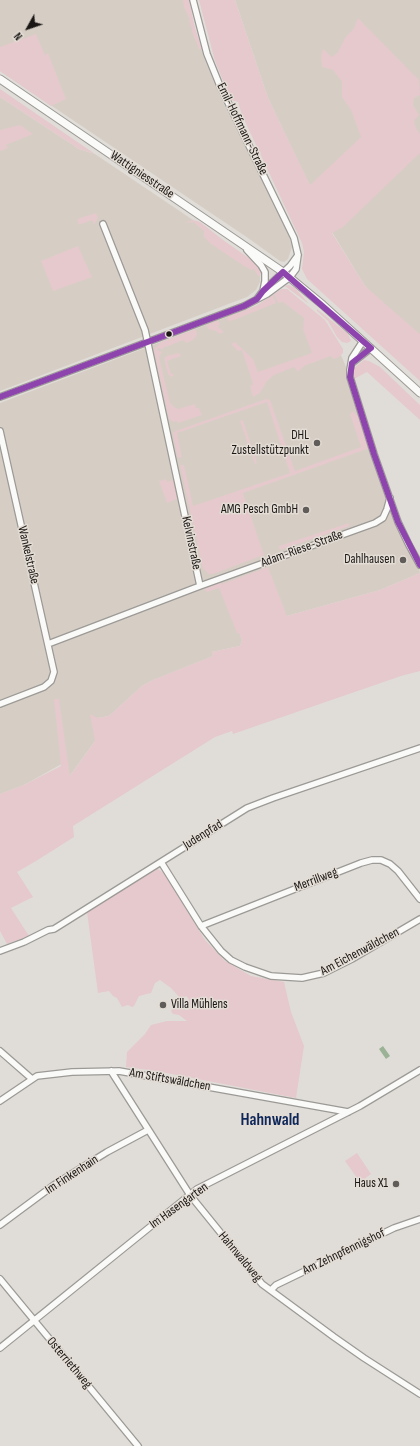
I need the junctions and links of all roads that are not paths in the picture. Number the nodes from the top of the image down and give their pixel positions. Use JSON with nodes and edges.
{"nodes":[{"id":1,"x":193,"y":0,"type":"edge"},
{"id":2,"x":0,"y":79,"type":"edge"},
{"id":3,"x":103,"y":224,"type":"dead end"},
{"id":4,"x":239,"y":242,"type":"junction"},
{"id":5,"x":298,"y":255,"type":"junction"},
{"id":6,"x":284,"y":272,"type":"junction"},
{"id":7,"x":290,"y":277,"type":"junction"},
{"id":8,"x":263,"y":291,"type":"junction"},
{"id":9,"x":257,"y":299,"type":"junction"},
{"id":10,"x":363,"y":341,"type":"junction"},
{"id":11,"x":147,"y":342,"type":"junction"},
{"id":12,"x":371,"y":348,"type":"junction"},
{"id":13,"x":352,"y":363,"type":"junction"},
{"id":14,"x":420,"y":393,"type":"edge"},
{"id":15,"x":0,"y":397,"type":"edge"},
{"id":16,"x":0,"y":431,"type":"edge"},
{"id":17,"x":390,"y":498,"type":"junction"},
{"id":18,"x":420,"y":565,"type":"edge"},
{"id":19,"x":200,"y":586,"type":"junction"},
{"id":20,"x":48,"y":644,"type":"junction"},
{"id":21,"x":0,"y":704,"type":"edge"},
{"id":22,"x":420,"y":748,"type":"edge"},
{"id":23,"x":160,"y":862,"type":"junction"},
{"id":24,"x":420,"y":899,"type":"edge"},
{"id":25,"x":420,"y":919,"type":"edge"},
{"id":26,"x":201,"y":926,"type":"junction"},
{"id":27,"x":0,"y":951,"type":"edge"},
{"id":28,"x":0,"y":1051,"type":"edge"},
{"id":29,"x":420,"y":1070,"type":"edge"},
{"id":30,"x":111,"y":1071,"type":"junction"},
{"id":31,"x":32,"y":1078,"type":"junction"},
{"id":32,"x":0,"y":1101,"type":"edge"},
{"id":33,"x":348,"y":1112,"type":"junction"},
{"id":34,"x":148,"y":1130,"type":"junction"},
{"id":35,"x":190,"y":1195,"type":"junction"},
{"id":36,"x":420,"y":1219,"type":"edge"},
{"id":37,"x":0,"y":1225,"type":"edge"},
{"id":38,"x":0,"y":1279,"type":"edge"},
{"id":39,"x":271,"y":1290,"type":"junction"},
{"id":40,"x":33,"y":1320,"type":"junction"},
{"id":41,"x":0,"y":1348,"type":"edge"},
{"id":42,"x":420,"y":1394,"type":"edge"},
{"id":43,"x":138,"y":1446,"type":"edge"}],
"edges":[{"from":1,"to":5,"type":"street","name":"Emil-Hoffmann-Straße"},
{"from":2,"to":4,"type":"main road","name":"Wattigniesstraße"},
{"from":3,"to":11,"type":"street","name":"Kelvinstraße"},
{"from":4,"to":6,"type":"main road","name":"Wattigniesstraße"},
{"from":4,"to":8,"type":"street"},
{"from":5,"to":6,"type":"street"},
{"from":5,"to":7,"type":"street"},
{"from":6,"to":7,"type":"main road","name":"Wattigniesstraße"},
{"from":6,"to":8,"type":"street"},
{"from":7,"to":9,"type":"street"},
{"from":7,"to":10,"type":"main road","name":"Wattigniesstraße"},
{"from":8,"to":9,"type":"street"},
{"from":9,"to":11,"type":"street"},
{"from":10,"to":12,"type":"main road","name":"Wattigniesstraße"},
{"from":10,"to":13,"type":"street"},
{"from":11,"to":15,"type":"street"},
{"from":11,"to":19,"type":"street","name":"Kelvinstraße"},
{"from":12,"to":13,"type":"street"},
{"from":12,"to":14,"type":"main road","name":"Wattigniesstraße"},
{"from":13,"to":17,"type":"street"},
{"from":16,"to":20,"type":"street","name":"Wankelstraße"},
{"from":17,"to":18,"type":"street"},
{"from":17,"to":19,"type":"street","name":"Adam-Riese-Straße"},
{"from":19,"to":20,"type":"street","name":"Kelvinstraße"},
{"from":20,"to":21,"type":"street","name":"Wankelstraße"},
{"from":22,"to":23,"type":"street","name":"Judenpfad"},
{"from":23,"to":26,"type":"street","name":"Am Eichenwäldchen"},
{"from":23,"to":27,"type":"street","name":"Judenpfad"},
{"from":24,"to":26,"type":"street","name":"Merrillweg"},
{"from":25,"to":26,"type":"street","name":"Am Eichenwäldchen"},
{"from":28,"to":31,"type":"street"},
{"from":29,"to":33,"type":"street","name":"Im Hasengarten"},
{"from":30,"to":31,"type":"street","name":"Am Stiftswäldchen"},
{"from":30,"to":33,"type":"street","name":"Am Stiftswäldchen"},
{"from":30,"to":34,"type":"street","name":"Hahnwaldweg"},
{"from":31,"to":32,"type":"street"},
{"from":33,"to":35,"type":"street","name":"Im Hasengarten"},
{"from":34,"to":35,"type":"street","name":"Hahnwaldweg"},
{"from":34,"to":37,"type":"street","name":"Im Finkenhain"},
{"from":35,"to":39,"type":"street","name":"Hahnwaldweg"},
{"from":35,"to":40,"type":"street","name":"Im Hasengarten"},
{"from":36,"to":39,"type":"street","name":"Am Zehnpfennigshof"},
{"from":38,"to":40,"type":"street","name":"Osterriethweg"},
{"from":39,"to":42,"type":"street","name":"Hahnwaldweg"},
{"from":40,"to":41,"type":"street","name":"Im Hasengarten"},
{"from":40,"to":43,"type":"street","name":"Osterriethweg"}]}
